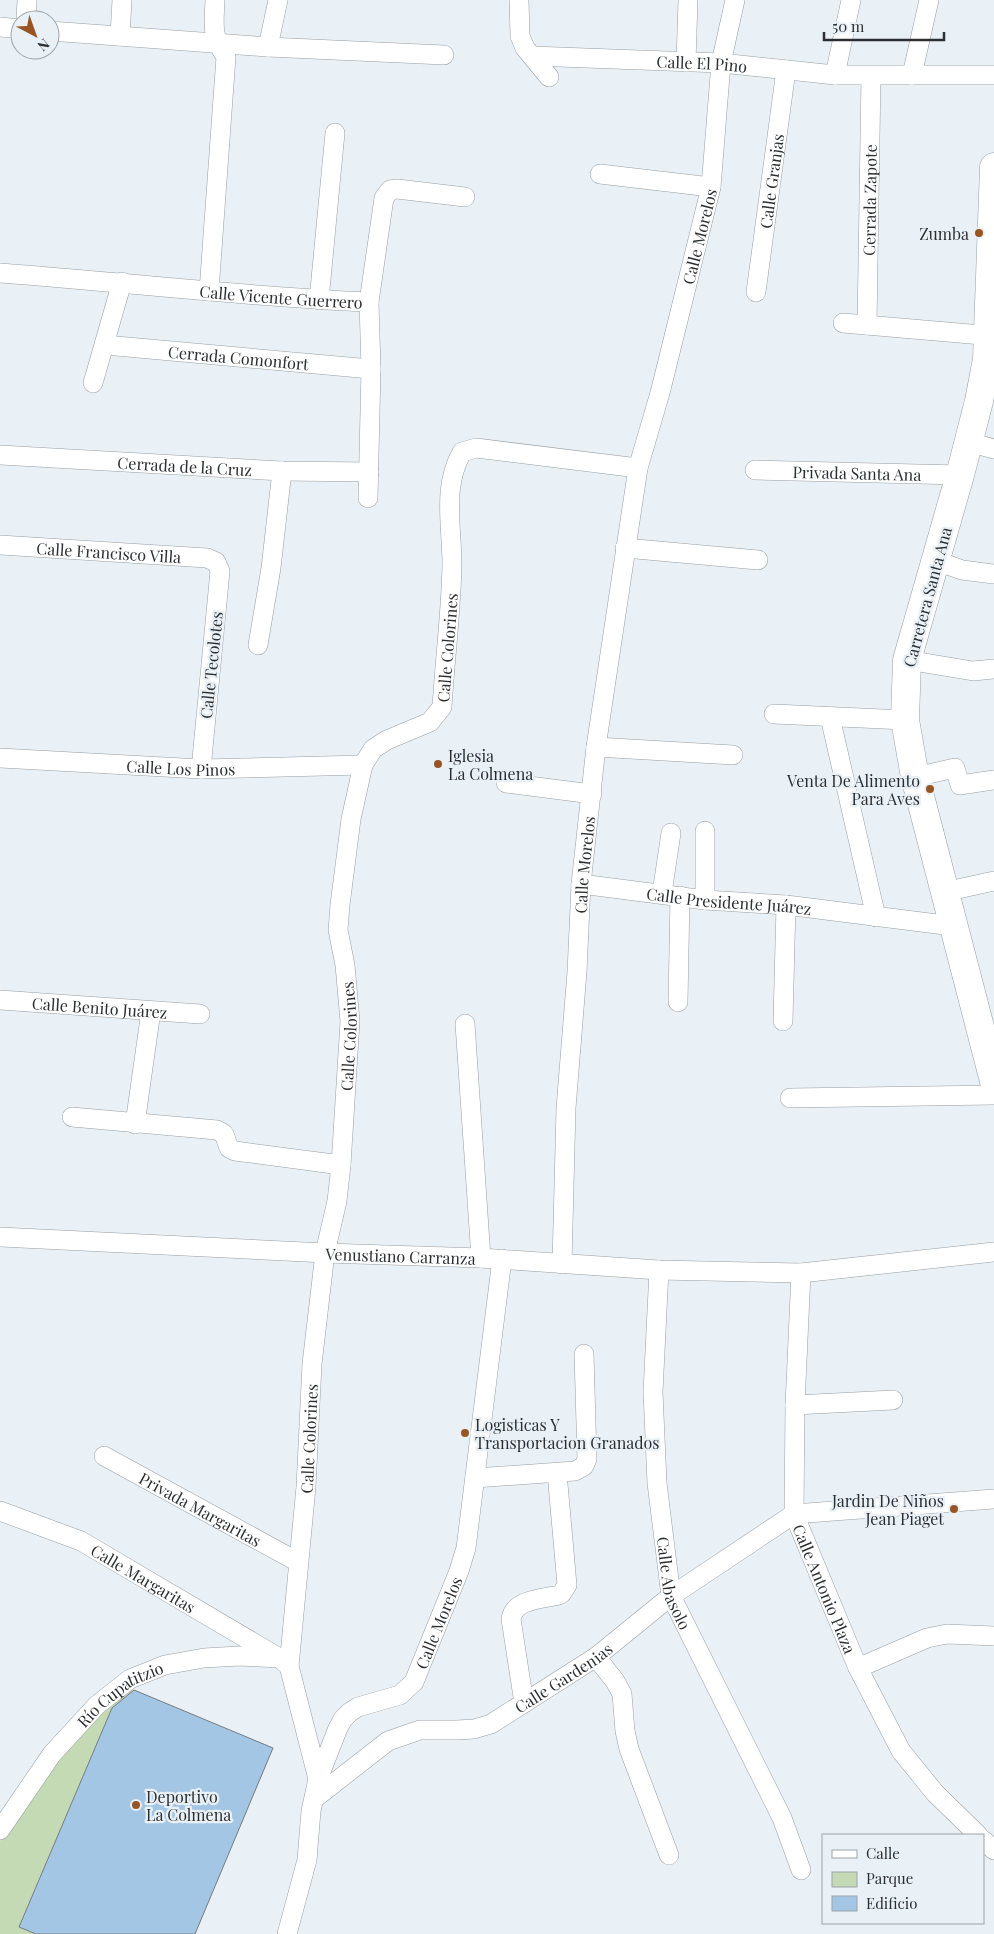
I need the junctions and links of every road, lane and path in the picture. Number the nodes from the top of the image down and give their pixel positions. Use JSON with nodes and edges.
{"nodes":[{"id":1,"x":122,"y":0,"type":"edge"},
{"id":2,"x":215,"y":0,"type":"edge"},
{"id":3,"x":278,"y":0,"type":"edge"},
{"id":4,"x":519,"y":0,"type":"edge"},
{"id":5,"x":688,"y":0,"type":"edge"},
{"id":6,"x":735,"y":0,"type":"edge"},
{"id":7,"x":851,"y":0,"type":"edge"},
{"id":8,"x":929,"y":0,"type":"edge"},
{"id":9,"x":60,"y":32,"type":"edge"},
{"id":10,"x":120,"y":36,"type":"junction"},
{"id":11,"x":217,"y":43,"type":"junction"},
{"id":12,"x":268,"y":47,"type":"junction"},
{"id":13,"x":444,"y":55,"type":"dead end"},
{"id":14,"x":532,"y":56,"type":"junction"},
{"id":15,"x":686,"y":62,"type":"junction"},
{"id":16,"x":721,"y":63,"type":"junction"},
{"id":17,"x":786,"y":70,"type":"junction"},
{"id":18,"x":994,"y":74,"type":"edge"},
{"id":19,"x":912,"y":75,"type":"junction"},
{"id":20,"x":835,"y":76,"type":"junction"},
{"id":21,"x":871,"y":76,"type":"junction"},
{"id":22,"x":549,"y":77,"type":"dead end"},
{"id":23,"x":335,"y":133,"type":"dead end"},
{"id":24,"x":994,"y":167,"type":"edge"},
{"id":25,"x":600,"y":174,"type":"dead end"},
{"id":26,"x":711,"y":187,"type":"junction"},
{"id":27,"x":465,"y":197,"type":"dead end"},
{"id":28,"x":0,"y":273,"type":"edge"},
{"id":29,"x":122,"y":282,"type":"junction"},
{"id":30,"x":209,"y":291,"type":"junction"},
{"id":31,"x":756,"y":292,"type":"dead end"},
{"id":32,"x":319,"y":300,"type":"junction"},
{"id":33,"x":370,"y":302,"type":"junction"},
{"id":34,"x":843,"y":323,"type":"dead end"},
{"id":35,"x":867,"y":325,"type":"junction"},
{"id":36,"x":991,"y":336,"type":"edge"},
{"id":37,"x":105,"y":345,"type":"junction"},
{"id":38,"x":371,"y":369,"type":"junction"},
{"id":39,"x":93,"y":383,"type":"dead end"},
{"id":40,"x":981,"y":445,"type":"edge"},
{"id":41,"x":0,"y":455,"type":"edge"},
{"id":42,"x":638,"y":468,"type":"junction"},
{"id":43,"x":754,"y":470,"type":"dead end"},
{"id":44,"x":282,"y":471,"type":"junction"},
{"id":45,"x":369,"y":472,"type":"junction"},
{"id":46,"x":960,"y":475,"type":"junction"},
{"id":47,"x":368,"y":498,"type":"dead end"},
{"id":48,"x":0,"y":545,"type":"edge"},
{"id":49,"x":625,"y":548,"type":"junction"},
{"id":50,"x":758,"y":560,"type":"dead end"},
{"id":51,"x":937,"y":561,"type":"junction"},
{"id":52,"x":216,"y":562,"type":"joint"},
{"id":53,"x":994,"y":574,"type":"edge"},
{"id":54,"x":258,"y":645,"type":"dead end"},
{"id":55,"x":907,"y":660,"type":"junction"},
{"id":56,"x":994,"y":669,"type":"edge"},
{"id":57,"x":774,"y":714,"type":"dead end"},
{"id":58,"x":830,"y":717,"type":"junction"},
{"id":59,"x":905,"y":720,"type":"junction"},
{"id":60,"x":596,"y":748,"type":"junction"},
{"id":61,"x":734,"y":755,"type":"dead end"},
{"id":62,"x":0,"y":758,"type":"edge"},
{"id":63,"x":363,"y":765,"type":"junction"},
{"id":64,"x":201,"y":769,"type":"junction"},
{"id":65,"x":915,"y":777,"type":"junction"},
{"id":66,"x":994,"y":780,"type":"edge"},
{"id":67,"x":506,"y":783,"type":"dead end"},
{"id":68,"x":592,"y":794,"type":"junction"},
{"id":69,"x":706,"y":831,"type":"dead end"},
{"id":70,"x":670,"y":833,"type":"dead end"},
{"id":71,"x":994,"y":881,"type":"edge"},
{"id":72,"x":581,"y":884,"type":"junction"},
{"id":73,"x":944,"y":892,"type":"junction"},
{"id":74,"x":671,"y":895,"type":"junction"},
{"id":75,"x":705,"y":900,"type":"junction"},
{"id":76,"x":786,"y":905,"type":"junction"},
{"id":77,"x":876,"y":917,"type":"junction"},
{"id":78,"x":953,"y":926,"type":"junction"},
{"id":79,"x":0,"y":1000,"type":"edge"},
{"id":80,"x":678,"y":1002,"type":"dead end"},
{"id":81,"x":151,"y":1011,"type":"junction"},
{"id":82,"x":200,"y":1014,"type":"dead end"},
{"id":83,"x":783,"y":1022,"type":"dead end"},
{"id":84,"x":465,"y":1024,"type":"dead end"},
{"id":85,"x":994,"y":1081,"type":"edge"},
{"id":86,"x":994,"y":1095,"type":"edge"},
{"id":87,"x":790,"y":1098,"type":"dead end"},
{"id":88,"x":72,"y":1118,"type":"dead end"},
{"id":89,"x":135,"y":1124,"type":"junction"},
{"id":90,"x":341,"y":1165,"type":"junction"},
{"id":91,"x":0,"y":1237,"type":"edge"},
{"id":92,"x":994,"y":1252,"type":"edge"},
{"id":93,"x":325,"y":1253,"type":"junction"},
{"id":94,"x":481,"y":1258,"type":"junction"},
{"id":95,"x":502,"y":1259,"type":"junction"},
{"id":96,"x":562,"y":1264,"type":"junction"},
{"id":97,"x":659,"y":1270,"type":"junction"},
{"id":98,"x":801,"y":1273,"type":"junction"},
{"id":99,"x":584,"y":1354,"type":"dead end"},
{"id":100,"x":893,"y":1400,"type":"dead end"},
{"id":101,"x":795,"y":1405,"type":"junction"},
{"id":102,"x":104,"y":1456,"type":"dead end"},
{"id":103,"x":557,"y":1473,"type":"junction"},
{"id":104,"x":475,"y":1478,"type":"junction"},
{"id":105,"x":994,"y":1499,"type":"edge"},
{"id":106,"x":0,"y":1511,"type":"edge"},
{"id":107,"x":794,"y":1514,"type":"junction"},
{"id":108,"x":298,"y":1562,"type":"junction"},
{"id":109,"x":671,"y":1596,"type":"junction"},
{"id":110,"x":994,"y":1636,"type":"edge"},
{"id":111,"x":596,"y":1657,"type":"junction"},
{"id":112,"x":284,"y":1662,"type":"junction"},
{"id":113,"x":858,"y":1668,"type":"junction"},
{"id":114,"x":524,"y":1703,"type":"junction"},
{"id":115,"x":318,"y":1779,"type":"junction"},
{"id":116,"x":315,"y":1798,"type":"junction"},
{"id":117,"x":0,"y":1830,"type":"edge"},
{"id":118,"x":977,"y":1834,"type":"edge"},
{"id":119,"x":984,"y":1841,"type":"edge"},
{"id":120,"x":994,"y":1850,"type":"edge"},
{"id":121,"x":669,"y":1855,"type":"dead end"},
{"id":122,"x":801,"y":1870,"type":"dead end"},
{"id":123,"x":287,"y":1934,"type":"edge"}],
"edges":[{"from":1,"to":10,"type":"street"},
{"from":2,"to":11,"type":"street"},
{"from":3,"to":12,"type":"street"},
{"from":4,"to":14,"type":"street"},
{"from":5,"to":15,"type":"street"},
{"from":6,"to":16,"type":"street","name":"Calle Morelos"},
{"from":7,"to":20,"type":"street"},
{"from":8,"to":19,"type":"street"},
{"from":9,"to":10,"type":"street"},
{"from":10,"to":11,"type":"street"},
{"from":11,"to":12,"type":"street"},
{"from":11,"to":30,"type":"street"},
{"from":12,"to":13,"type":"street"},
{"from":14,"to":15,"type":"street","name":"Calle El Pino"},
{"from":14,"to":22,"type":"street"},
{"from":15,"to":16,"type":"street","name":"Calle El Pino"},
{"from":16,"to":17,"type":"street","name":"Calle El Pino"},
{"from":16,"to":26,"type":"street","name":"Calle Morelos"},
{"from":17,"to":20,"type":"street","name":"Calle El Pino"},
{"from":17,"to":31,"type":"street","name":"Calle Granjas"},
{"from":18,"to":19,"type":"street","name":"Calle El Pino"},
{"from":19,"to":21,"type":"street","name":"Calle El Pino"},
{"from":20,"to":21,"type":"street","name":"Calle El Pino"},
{"from":21,"to":35,"type":"street","name":"Cerrada Zapote"},
{"from":23,"to":32,"type":"street"},
{"from":24,"to":36,"type":"main road","name":"Carretera Santa Ana"},
{"from":25,"to":26,"type":"street"},
{"from":26,"to":42,"type":"street","name":"Calle Morelos"},
{"from":27,"to":33,"type":"street","name":"Calle Vicente Guerrero"},
{"from":28,"to":29,"type":"street","name":"Calle Vicente Guerrero"},
{"from":29,"to":30,"type":"street","name":"Calle Vicente Guerrero"},
{"from":29,"to":37,"type":"street"},
{"from":30,"to":32,"type":"street","name":"Calle Vicente Guerrero"},
{"from":32,"to":33,"type":"street","name":"Calle Vicente Guerrero"},
{"from":33,"to":38,"type":"street"},
{"from":34,"to":35,"type":"street"},
{"from":35,"to":36,"type":"street"},
{"from":36,"to":40,"type":"main road","name":"Carretera Santa Ana"},
{"from":37,"to":38,"type":"street","name":"Cerrada Comonfort"},
{"from":37,"to":39,"type":"street"},
{"from":38,"to":45,"type":"street"},
{"from":40,"to":46,"type":"main road","name":"Carretera Santa Ana"},
{"from":41,"to":44,"type":"street","name":"Cerrada de la Cruz"},
{"from":42,"to":49,"type":"street","name":"Calle Morelos"},
{"from":42,"to":63,"type":"street","name":"Calle Colorines"},
{"from":43,"to":46,"type":"street","name":"Privada Santa Ana"},
{"from":44,"to":45,"type":"street","name":"Cerrada de la Cruz"},
{"from":44,"to":54,"type":"street"},
{"from":45,"to":47,"type":"street"},
{"from":46,"to":51,"type":"main road","name":"Carretera Santa Ana"},
{"from":48,"to":52,"type":"street","name":"Calle Francisco Villa"},
{"from":49,"to":50,"type":"street"},
{"from":49,"to":60,"type":"street","name":"Calle Morelos"},
{"from":51,"to":53,"type":"street"},
{"from":51,"to":55,"type":"main road","name":"Carretera Santa Ana"},
{"from":52,"to":64,"type":"street","name":"Calle Tecolotes"},
{"from":55,"to":56,"type":"street"},
{"from":55,"to":59,"type":"main road","name":"Carretera Santa Ana"},
{"from":57,"to":58,"type":"street"},
{"from":58,"to":59,"type":"street"},
{"from":58,"to":77,"type":"street"},
{"from":59,"to":65,"type":"main road","name":"Carretera Santa Ana"},
{"from":60,"to":61,"type":"street"},
{"from":60,"to":68,"type":"street","name":"Calle Morelos"},
{"from":62,"to":64,"type":"street","name":"Calle Los Pinos"},
{"from":63,"to":64,"type":"street","name":"Calle Los Pinos"},
{"from":63,"to":90,"type":"street","name":"Calle Colorines"},
{"from":65,"to":66,"type":"street"},
{"from":65,"to":73,"type":"main road","name":"Carretera Santa Ana"},
{"from":67,"to":68,"type":"street"},
{"from":68,"to":72,"type":"street","name":"Calle Morelos"},
{"from":69,"to":75,"type":"street"},
{"from":70,"to":74,"type":"street"},
{"from":71,"to":73,"type":"street"},
{"from":72,"to":74,"type":"street","name":"Calle Presidente Juárez"},
{"from":72,"to":96,"type":"street","name":"Calle Morelos"},
{"from":73,"to":78,"type":"main road","name":"Carretera Santa Ana"},
{"from":74,"to":75,"type":"street","name":"Calle Presidente Juárez"},
{"from":74,"to":80,"type":"street"},
{"from":75,"to":76,"type":"street","name":"Calle Presidente Juárez"},
{"from":76,"to":77,"type":"street","name":"Calle Presidente Juárez"},
{"from":76,"to":83,"type":"street"},
{"from":77,"to":78,"type":"street","name":"Calle Presidente Juárez"},
{"from":78,"to":85,"type":"main road","name":"Carretera Santa Ana"},
{"from":79,"to":81,"type":"street","name":"Calle Benito Juárez"},
{"from":81,"to":82,"type":"street","name":"Calle Benito Juárez"},
{"from":81,"to":89,"type":"street"},
{"from":84,"to":94,"type":"street"},
{"from":86,"to":87,"type":"street"},
{"from":88,"to":89,"type":"street"},
{"from":89,"to":90,"type":"street"},
{"from":90,"to":93,"type":"street","name":"Calle Colorines"},
{"from":91,"to":93,"type":"street","name":"Venustiano Carranza"},
{"from":92,"to":98,"type":"street","name":"Venustiano Carranza"},
{"from":93,"to":94,"type":"street","name":"Venustiano Carranza"},
{"from":93,"to":108,"type":"street","name":"Calle Colorines"},
{"from":94,"to":95,"type":"street","name":"Venustiano Carranza"},
{"from":95,"to":96,"type":"street","name":"Venustiano Carranza"},
{"from":95,"to":104,"type":"street","name":"Calle Morelos"},
{"from":96,"to":97,"type":"street","name":"Venustiano Carranza"},
{"from":97,"to":98,"type":"street","name":"Venustiano Carranza"},
{"from":97,"to":109,"type":"street","name":"Calle Abasolo"},
{"from":98,"to":101,"type":"street","name":"Calle Antonio Plaza"},
{"from":99,"to":103,"type":"street"},
{"from":100,"to":101,"type":"street"},
{"from":101,"to":107,"type":"street","name":"Calle Antonio Plaza"},
{"from":102,"to":108,"type":"street","name":"Privada Margaritas"},
{"from":103,"to":104,"type":"street"},
{"from":103,"to":114,"type":"street"},
{"from":104,"to":115,"type":"street","name":"Calle Morelos"},
{"from":105,"to":107,"type":"street"},
{"from":106,"to":112,"type":"street","name":"Calle Margaritas"},
{"from":107,"to":109,"type":"street","name":"Calle Gardenias"},
{"from":107,"to":113,"type":"street","name":"Calle Antonio Plaza"},
{"from":108,"to":112,"type":"street","name":"Calle Colorines"},
{"from":109,"to":111,"type":"street","name":"Calle Gardenias"},
{"from":109,"to":122,"type":"street","name":"Calle Abasolo"},
{"from":110,"to":113,"type":"street"},
{"from":111,"to":114,"type":"street","name":"Calle Gardenias"},
{"from":111,"to":121,"type":"street"},
{"from":112,"to":115,"type":"street","name":"Calle Colorines"},
{"from":112,"to":117,"type":"street","name":"Río Cupatitzio"},
{"from":113,"to":118,"type":"street","name":"Calle Antonio Plaza"},
{"from":114,"to":116,"type":"street","name":"Calle Gardenias"},
{"from":115,"to":116,"type":"street","name":"Calle Morelos"},
{"from":116,"to":123,"type":"street","name":"Calle Morelos"},
{"from":119,"to":120,"type":"street"}]}
